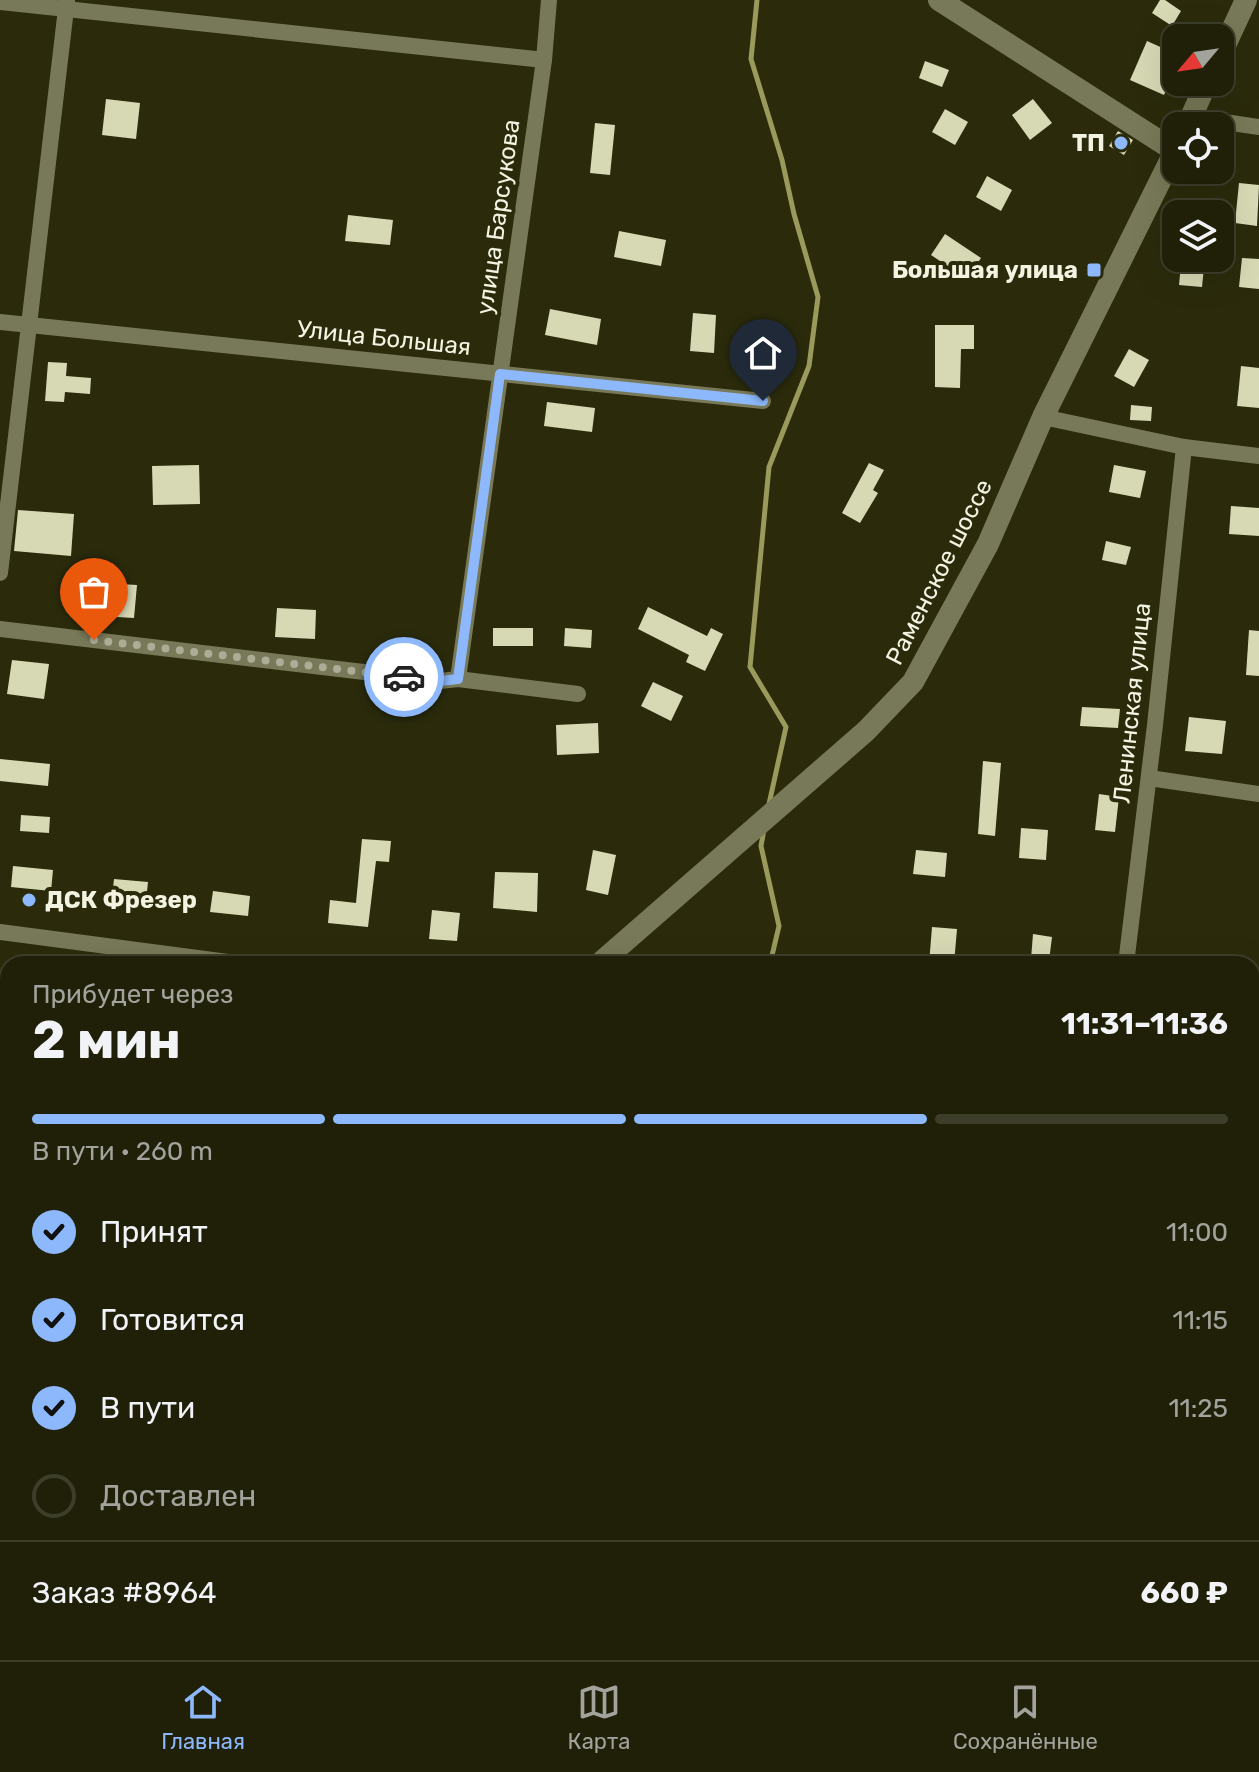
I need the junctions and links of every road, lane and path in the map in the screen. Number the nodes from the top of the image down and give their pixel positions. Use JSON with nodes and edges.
{"nodes":[{"id":1,"x":549,"y":0,"type":"edge"},
{"id":2,"x":939,"y":0,"type":"edge"},
{"id":3,"x":1246,"y":0,"type":"edge"},
{"id":4,"x":0,"y":2,"type":"edge"},
{"id":5,"x":66,"y":4,"type":"edge"},
{"id":6,"x":1234,"y":26,"type":"edge"},
{"id":7,"x":544,"y":60,"type":"junction"},
{"id":8,"x":1234,"y":125,"type":"edge"},
{"id":9,"x":1259,"y":127,"type":"edge"},
{"id":10,"x":1162,"y":141,"type":"edge"},
{"id":11,"x":1162,"y":178,"type":"edge"},
{"id":12,"x":0,"y":322,"type":"edge"},
{"id":13,"x":29,"y":325,"type":"junction"},
{"id":14,"x":500,"y":374,"type":"junction"},
{"id":15,"x":763,"y":401,"type":"dead end"},
{"id":16,"x":1043,"y":417,"type":"junction"},
{"id":17,"x":1184,"y":447,"type":"junction"},
{"id":18,"x":1259,"y":456,"type":"edge"},
{"id":19,"x":0,"y":573,"type":"edge"},
{"id":20,"x":0,"y":629,"type":"edge"},
{"id":21,"x":458,"y":679,"type":"junction"},
{"id":22,"x":578,"y":694,"type":"dead end"},
{"id":23,"x":1149,"y":778,"type":"junction"},
{"id":24,"x":1259,"y":794,"type":"edge"},
{"id":25,"x":0,"y":932,"type":"edge"},
{"id":26,"x":182,"y":956,"type":"edge"},
{"id":27,"x":608,"y":956,"type":"edge"},
{"id":28,"x":1127,"y":956,"type":"edge"}],
"edges":[{"from":1,"to":7,"type":"street","name":"улица Барсукова"},
{"from":2,"to":10,"type":"main road"},
{"from":3,"to":6,"type":"main road"},
{"from":4,"to":5,"type":"street"},
{"from":5,"to":7,"type":"street"},
{"from":5,"to":13,"type":"street"},
{"from":7,"to":14,"type":"street","name":"улица Барсукова"},
{"from":8,"to":9,"type":"street"},
{"from":11,"to":16,"type":"main road","name":"Раменское шоссе"},
{"from":12,"to":13,"type":"street","name":"Улица Большая"},
{"from":13,"to":14,"type":"street","name":"Улица Большая"},
{"from":13,"to":19,"type":"street"},
{"from":14,"to":15,"type":"street","name":"Улица Большая"},
{"from":14,"to":21,"type":"street","name":"улица Барсукова"},
{"from":16,"to":17,"type":"street"},
{"from":16,"to":27,"type":"main road","name":"Раменское шоссе"},
{"from":17,"to":18,"type":"street"},
{"from":17,"to":23,"type":"street","name":"Ленинская улица"},
{"from":20,"to":21,"type":"street"},
{"from":21,"to":22,"type":"street"},
{"from":23,"to":24,"type":"street"},
{"from":23,"to":28,"type":"street","name":"Ленинская улица"},
{"from":25,"to":26,"type":"street"}]}
